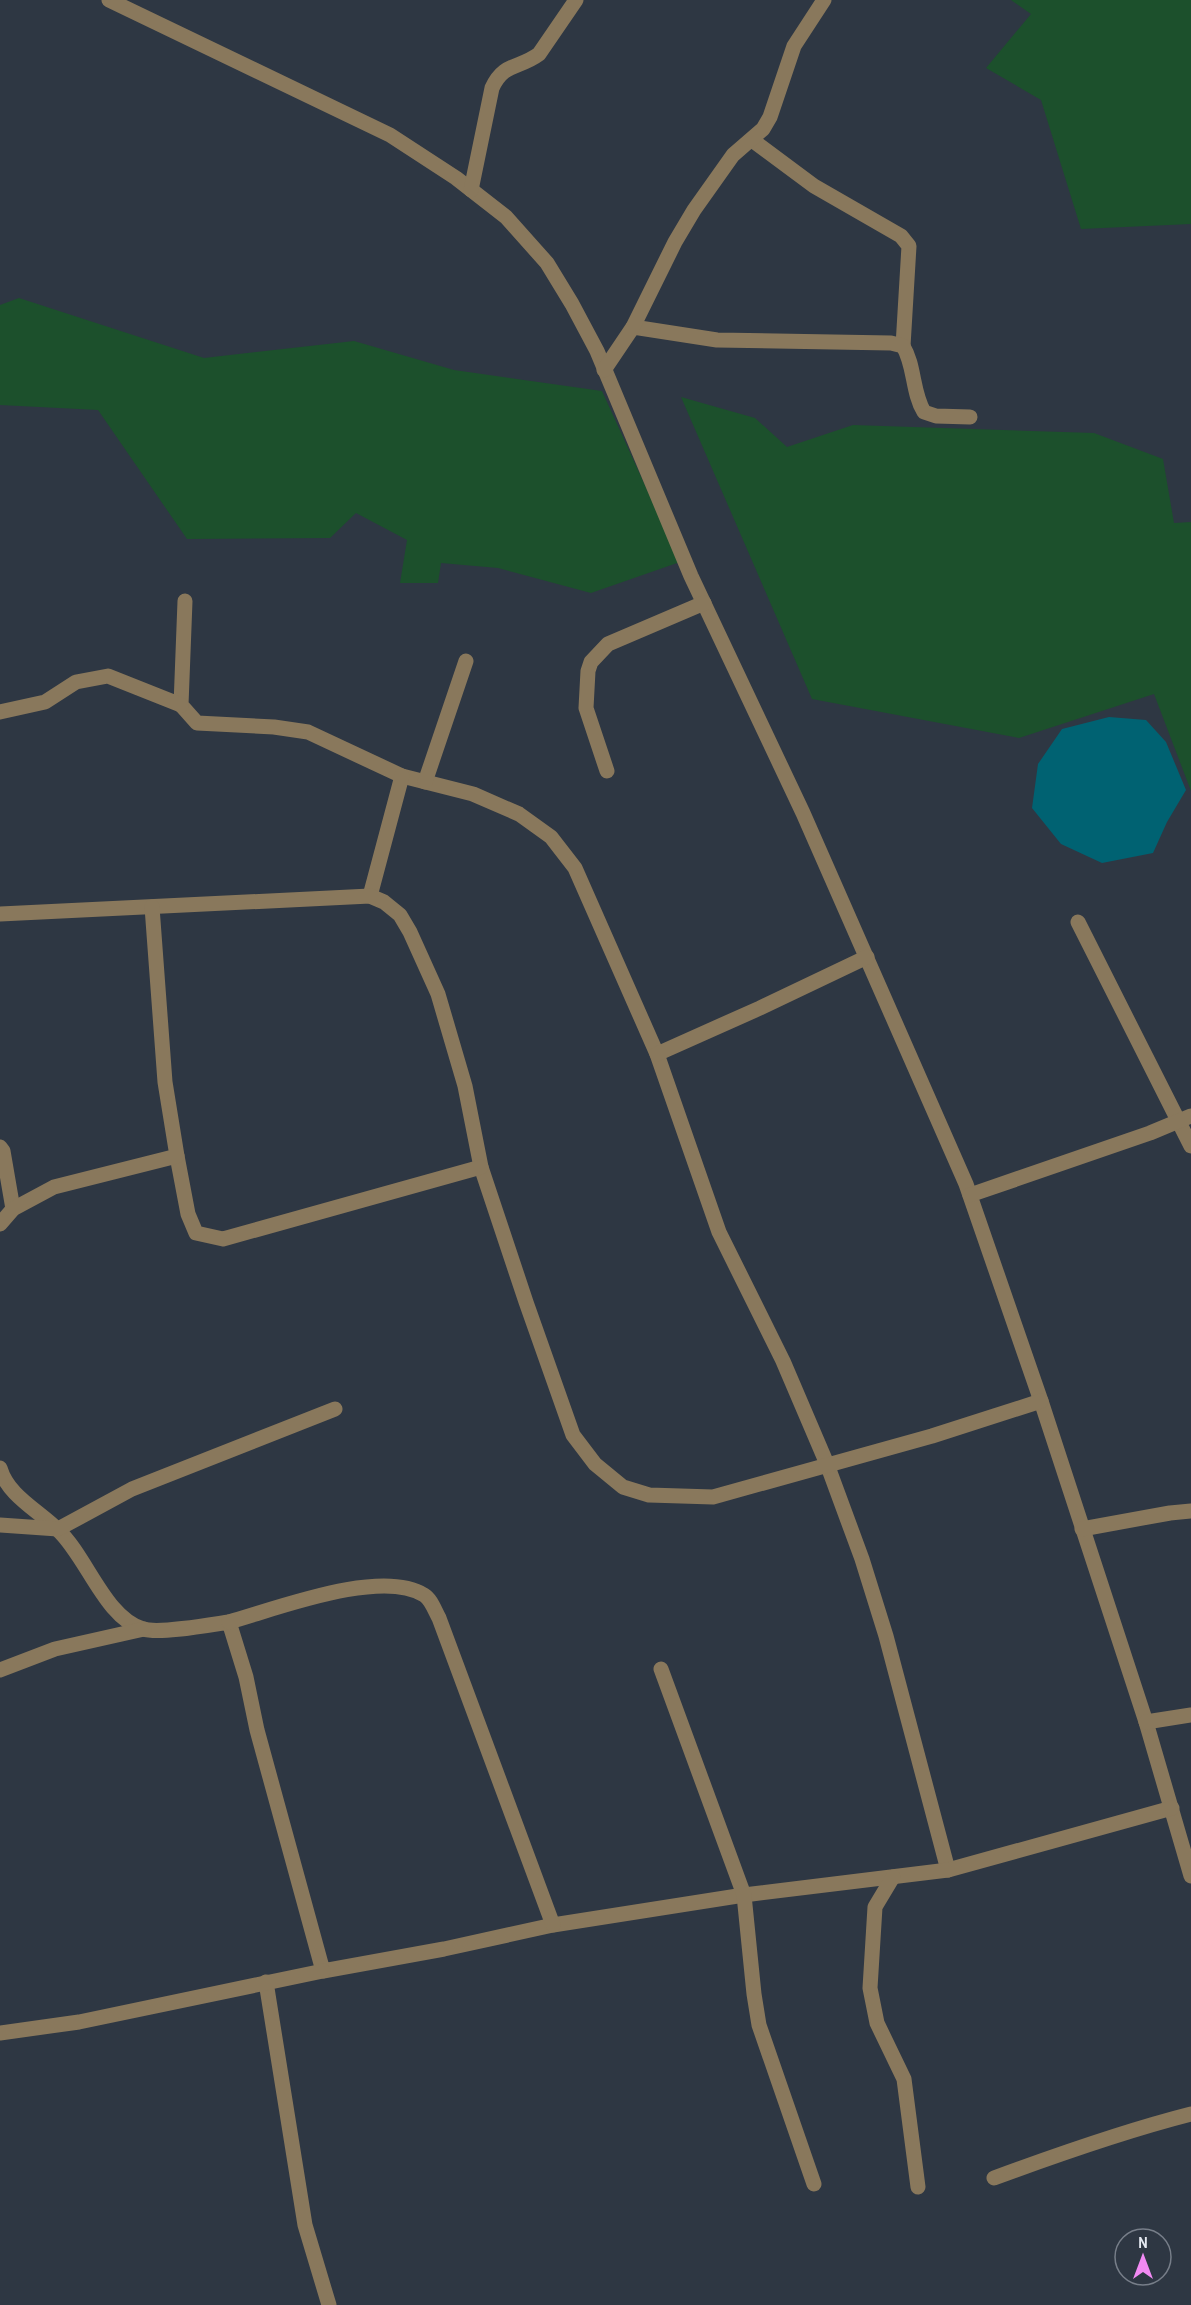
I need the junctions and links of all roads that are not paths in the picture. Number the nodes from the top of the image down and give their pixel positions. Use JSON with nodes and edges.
{"nodes":[{"id":1,"x":109,"y":0,"type":"edge"},
{"id":2,"x":576,"y":0,"type":"edge"},
{"id":3,"x":824,"y":0,"type":"edge"},
{"id":4,"x":125,"y":4,"type":"edge"},
{"id":5,"x":752,"y":140,"type":"junction"},
{"id":6,"x":471,"y":190,"type":"junction"},
{"id":7,"x":633,"y":327,"type":"junction"},
{"id":8,"x":903,"y":346,"type":"junction"},
{"id":9,"x":604,"y":370,"type":"junction"},
{"id":10,"x":970,"y":417,"type":"dead end"},
{"id":11,"x":185,"y":601,"type":"dead end"},
{"id":12,"x":705,"y":603,"type":"junction"},
{"id":13,"x":466,"y":661,"type":"dead end"},
{"id":14,"x":181,"y":705,"type":"junction"},
{"id":15,"x":0,"y":712,"type":"edge"},
{"id":16,"x":607,"y":771,"type":"dead end"},
{"id":17,"x":402,"y":776,"type":"junction"},
{"id":18,"x":425,"y":782,"type":"junction"},
{"id":19,"x":370,"y":896,"type":"junction"},
{"id":20,"x":152,"y":907,"type":"junction"},
{"id":21,"x":0,"y":914,"type":"edge"},
{"id":22,"x":1078,"y":922,"type":"dead end"},
{"id":23,"x":867,"y":957,"type":"junction"},
{"id":24,"x":657,"y":1054,"type":"junction"},
{"id":25,"x":1185,"y":1119,"type":"edge"},
{"id":26,"x":1191,"y":1146,"type":"edge"},
{"id":27,"x":0,"y":1147,"type":"edge"},
{"id":28,"x":177,"y":1156,"type":"junction"},
{"id":29,"x":481,"y":1167,"type":"junction"},
{"id":30,"x":970,"y":1196,"type":"junction"},
{"id":31,"x":13,"y":1209,"type":"junction"},
{"id":32,"x":0,"y":1224,"type":"edge"},
{"id":33,"x":1041,"y":1401,"type":"junction"},
{"id":34,"x":335,"y":1409,"type":"dead end"},
{"id":35,"x":827,"y":1464,"type":"junction"},
{"id":36,"x":0,"y":1468,"type":"edge"},
{"id":37,"x":1191,"y":1511,"type":"edge"},
{"id":38,"x":0,"y":1525,"type":"edge"},
{"id":39,"x":58,"y":1529,"type":"junction"},
{"id":40,"x":1082,"y":1529,"type":"junction"},
{"id":41,"x":229,"y":1622,"type":"junction"},
{"id":42,"x":144,"y":1629,"type":"junction"},
{"id":43,"x":661,"y":1669,"type":"dead end"},
{"id":44,"x":0,"y":1670,"type":"edge"},
{"id":45,"x":1191,"y":1715,"type":"edge"},
{"id":46,"x":1146,"y":1722,"type":"junction"},
{"id":47,"x":1172,"y":1808,"type":"junction"},
{"id":48,"x":948,"y":1870,"type":"junction"},
{"id":49,"x":1191,"y":1876,"type":"edge"},
{"id":50,"x":893,"y":1877,"type":"junction"},
{"id":51,"x":744,"y":1895,"type":"junction"},
{"id":52,"x":553,"y":1925,"type":"junction"},
{"id":53,"x":323,"y":1971,"type":"junction"},
{"id":54,"x":266,"y":1982,"type":"junction"},
{"id":55,"x":0,"y":2033,"type":"edge"},
{"id":56,"x":1191,"y":2114,"type":"edge"},
{"id":57,"x":994,"y":2178,"type":"dead end"},
{"id":58,"x":814,"y":2184,"type":"dead end"},
{"id":59,"x":918,"y":2187,"type":"dead end"},
{"id":60,"x":329,"y":2305,"type":"edge"}],
"edges":[{"from":1,"to":4,"type":"street"},
{"from":2,"to":6,"type":"street"},
{"from":3,"to":5,"type":"street"},
{"from":4,"to":6,"type":"street"},
{"from":5,"to":7,"type":"street"},
{"from":5,"to":8,"type":"street"},
{"from":6,"to":9,"type":"street"},
{"from":7,"to":8,"type":"street"},
{"from":7,"to":9,"type":"street"},
{"from":8,"to":10,"type":"street"},
{"from":9,"to":12,"type":"street"},
{"from":11,"to":14,"type":"street"},
{"from":12,"to":16,"type":"street"},
{"from":12,"to":23,"type":"street"},
{"from":13,"to":18,"type":"street"},
{"from":14,"to":15,"type":"street"},
{"from":14,"to":17,"type":"street"},
{"from":17,"to":18,"type":"street"},
{"from":17,"to":19,"type":"street"},
{"from":18,"to":24,"type":"street"},
{"from":19,"to":20,"type":"street"},
{"from":19,"to":29,"type":"street"},
{"from":20,"to":21,"type":"street"},
{"from":20,"to":28,"type":"street"},
{"from":22,"to":25,"type":"street"},
{"from":23,"to":24,"type":"street"},
{"from":23,"to":30,"type":"street"},
{"from":24,"to":35,"type":"street"},
{"from":25,"to":26,"type":"street"},
{"from":25,"to":30,"type":"street"},
{"from":27,"to":31,"type":"street"},
{"from":28,"to":29,"type":"street"},
{"from":28,"to":31,"type":"street"},
{"from":29,"to":35,"type":"street"},
{"from":30,"to":33,"type":"street"},
{"from":31,"to":32,"type":"street"},
{"from":33,"to":35,"type":"street"},
{"from":33,"to":40,"type":"street"},
{"from":34,"to":39,"type":"street"},
{"from":35,"to":48,"type":"street"},
{"from":36,"to":39,"type":"street"},
{"from":37,"to":40,"type":"street"},
{"from":38,"to":39,"type":"street"},
{"from":39,"to":42,"type":"street"},
{"from":40,"to":46,"type":"street"},
{"from":41,"to":42,"type":"street"},
{"from":41,"to":52,"type":"street"},
{"from":41,"to":53,"type":"street"},
{"from":42,"to":44,"type":"street"},
{"from":43,"to":51,"type":"street"},
{"from":45,"to":46,"type":"street"},
{"from":46,"to":47,"type":"street"},
{"from":47,"to":48,"type":"street"},
{"from":47,"to":49,"type":"street"},
{"from":48,"to":50,"type":"street"},
{"from":50,"to":51,"type":"street"},
{"from":50,"to":59,"type":"street"},
{"from":51,"to":52,"type":"street"},
{"from":51,"to":58,"type":"street"},
{"from":52,"to":53,"type":"street"},
{"from":53,"to":54,"type":"street"},
{"from":54,"to":55,"type":"street"},
{"from":54,"to":60,"type":"street"},
{"from":56,"to":57,"type":"street"}]}
